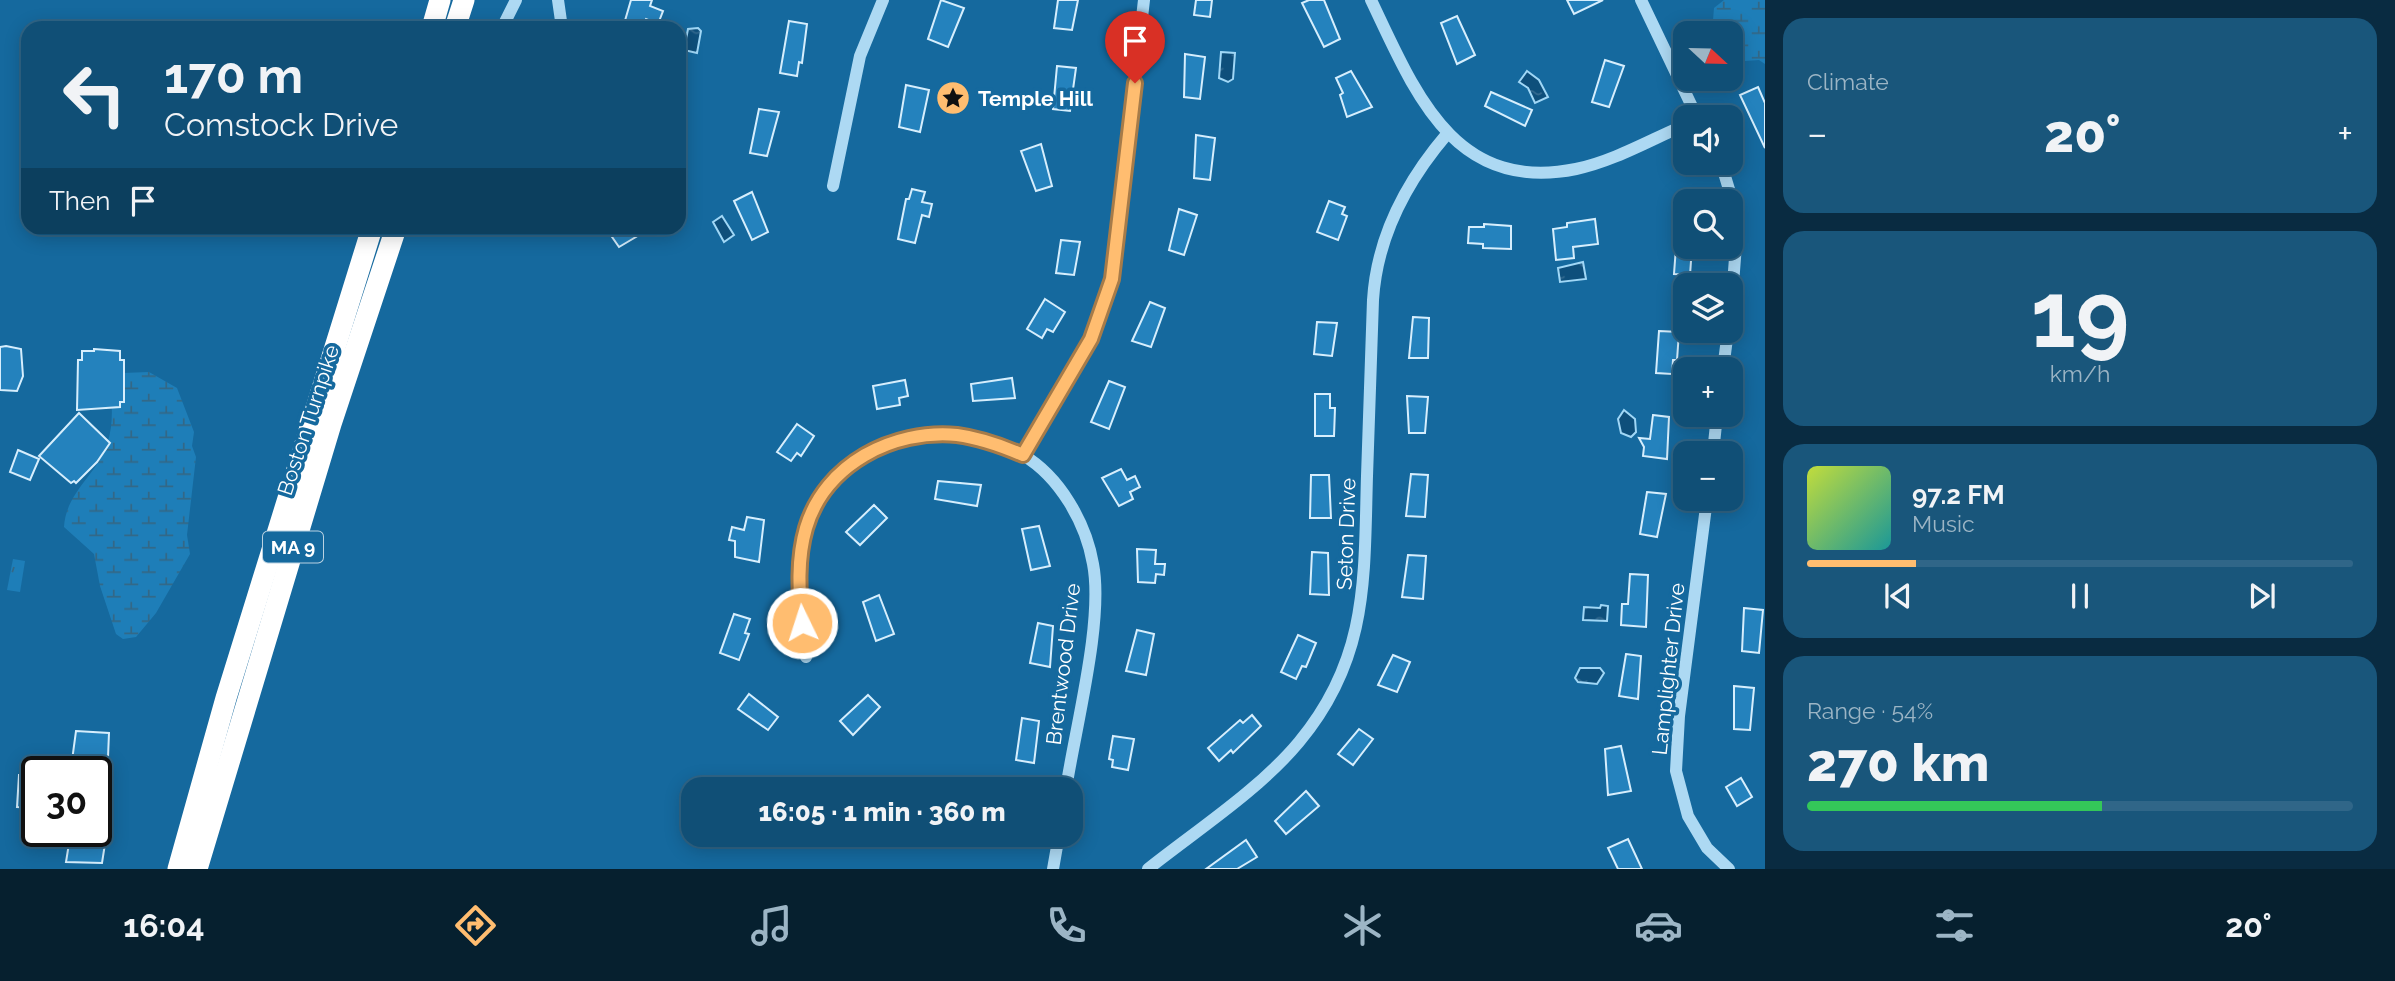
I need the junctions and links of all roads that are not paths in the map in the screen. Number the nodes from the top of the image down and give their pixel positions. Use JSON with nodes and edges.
{"nodes":[{"id":1,"x":440,"y":0,"type":"edge"},
{"id":2,"x":464,"y":0,"type":"edge"},
{"id":3,"x":516,"y":0,"type":"edge"},
{"id":4,"x":558,"y":0,"type":"edge"},
{"id":5,"x":883,"y":0,"type":"edge"},
{"id":6,"x":1144,"y":0,"type":"edge"},
{"id":7,"x":1371,"y":0,"type":"edge"},
{"id":8,"x":1641,"y":0,"type":"edge"},
{"id":9,"x":434,"y":21,"type":"edge"},
{"id":10,"x":457,"y":21,"type":"edge"},
{"id":11,"x":506,"y":21,"type":"edge"},
{"id":12,"x":561,"y":21,"type":"edge"},
{"id":13,"x":1691,"y":105,"type":"edge"},
{"id":14,"x":1673,"y":130,"type":"edge"},
{"id":15,"x":1447,"y":134,"type":"junction"},
{"id":16,"x":1725,"y":175,"type":"edge"},
{"id":17,"x":833,"y":186,"type":"dead end"},
{"id":18,"x":370,"y":235,"type":"edge"},
{"id":19,"x":394,"y":235,"type":"edge"},
{"id":20,"x":1734,"y":273,"type":"edge"},
{"id":21,"x":1023,"y":455,"type":"junction"},
{"id":22,"x":1705,"y":511,"type":"edge"},
{"id":23,"x":806,"y":657,"type":"dead end"},
{"id":24,"x":1068,"y":777,"type":"edge"},
{"id":25,"x":1057,"y":847,"type":"edge"},
{"id":26,"x":178,"y":869,"type":"edge"},
{"id":27,"x":197,"y":869,"type":"edge"},
{"id":28,"x":1053,"y":869,"type":"edge"},
{"id":29,"x":1148,"y":869,"type":"edge"},
{"id":30,"x":1729,"y":869,"type":"edge"}],
"edges":[{"from":1,"to":9,"type":"highway"},
{"from":2,"to":10,"type":"highway"},
{"from":3,"to":11,"type":"street"},
{"from":4,"to":12,"type":"street"},
{"from":5,"to":17,"type":"street"},
{"from":6,"to":21,"type":"street"},
{"from":7,"to":15,"type":"street"},
{"from":8,"to":13,"type":"street"},
{"from":14,"to":15,"type":"street"},
{"from":15,"to":29,"type":"street","name":"Seton Drive"},
{"from":16,"to":20,"type":"street"},
{"from":18,"to":26,"type":"highway","name":"Boston Turnpike","number":"MA 9"},
{"from":19,"to":27,"type":"highway","name":"Boston Turnpike","number":"MA 9"},
{"from":21,"to":23,"type":"street","name":"Brentwood Drive"},
{"from":21,"to":24,"type":"street","name":"Brentwood Drive"},
{"from":22,"to":30,"type":"street","name":"Lamplighter Drive"},
{"from":25,"to":28,"type":"street"}]}
